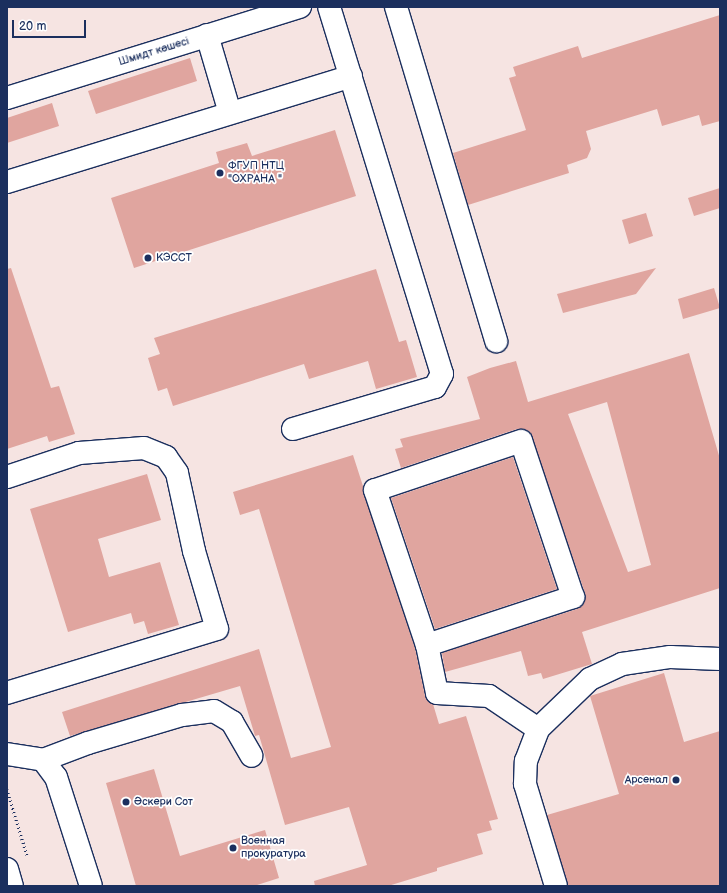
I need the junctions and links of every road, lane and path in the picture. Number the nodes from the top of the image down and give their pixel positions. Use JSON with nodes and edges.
{"nodes":[{"id":1,"x":300,"y":7,"type":"edge"},
{"id":2,"x":329,"y":7,"type":"edge"},
{"id":3,"x":396,"y":7,"type":"edge"},
{"id":4,"x":207,"y":35,"type":"junction"},
{"id":5,"x":351,"y":76,"type":"junction"},
{"id":6,"x":7,"y":98,"type":"edge"},
{"id":7,"x":230,"y":113,"type":"junction"},
{"id":8,"x":7,"y":182,"type":"edge"},
{"id":9,"x":496,"y":341,"type":"dead end"},
{"id":10,"x":293,"y":429,"type":"dead end"},
{"id":11,"x":7,"y":477,"type":"edge"},
{"id":12,"x":427,"y":645,"type":"junction"},
{"id":13,"x":720,"y":659,"type":"edge"},
{"id":14,"x":7,"y":693,"type":"edge"},
{"id":15,"x":538,"y":729,"type":"junction"},
{"id":16,"x":7,"y":754,"type":"edge"},
{"id":17,"x":252,"y":756,"type":"dead end"},
{"id":18,"x":43,"y":760,"type":"junction"},
{"id":19,"x":7,"y":789,"type":"edge"},
{"id":20,"x":30,"y":864,"type":"dead end"},
{"id":21,"x":7,"y":869,"type":"edge"},
{"id":22,"x":12,"y":886,"type":"edge"},
{"id":23,"x":91,"y":886,"type":"edge"},
{"id":24,"x":556,"y":886,"type":"edge"}],
"edges":[{"from":1,"to":4,"type":"street","name":"Шмидт көшесі"},
{"from":2,"to":5,"type":"street"},
{"from":3,"to":9,"type":"street"},
{"from":4,"to":6,"type":"street","name":"Шмидт көшесі"},
{"from":4,"to":7,"type":"street"},
{"from":5,"to":7,"type":"street"},
{"from":5,"to":10,"type":"street"},
{"from":7,"to":8,"type":"street"},
{"from":11,"to":14,"type":"street"},
{"from":12,"to":12,"type":"street"},
{"from":12,"to":15,"type":"street"},
{"from":13,"to":15,"type":"street"},
{"from":15,"to":24,"type":"street"},
{"from":16,"to":18,"type":"street"},
{"from":17,"to":18,"type":"street"},
{"from":18,"to":23,"type":"street"},
{"from":19,"to":20,"type":"path"},
{"from":21,"to":22,"type":"street"}]}
